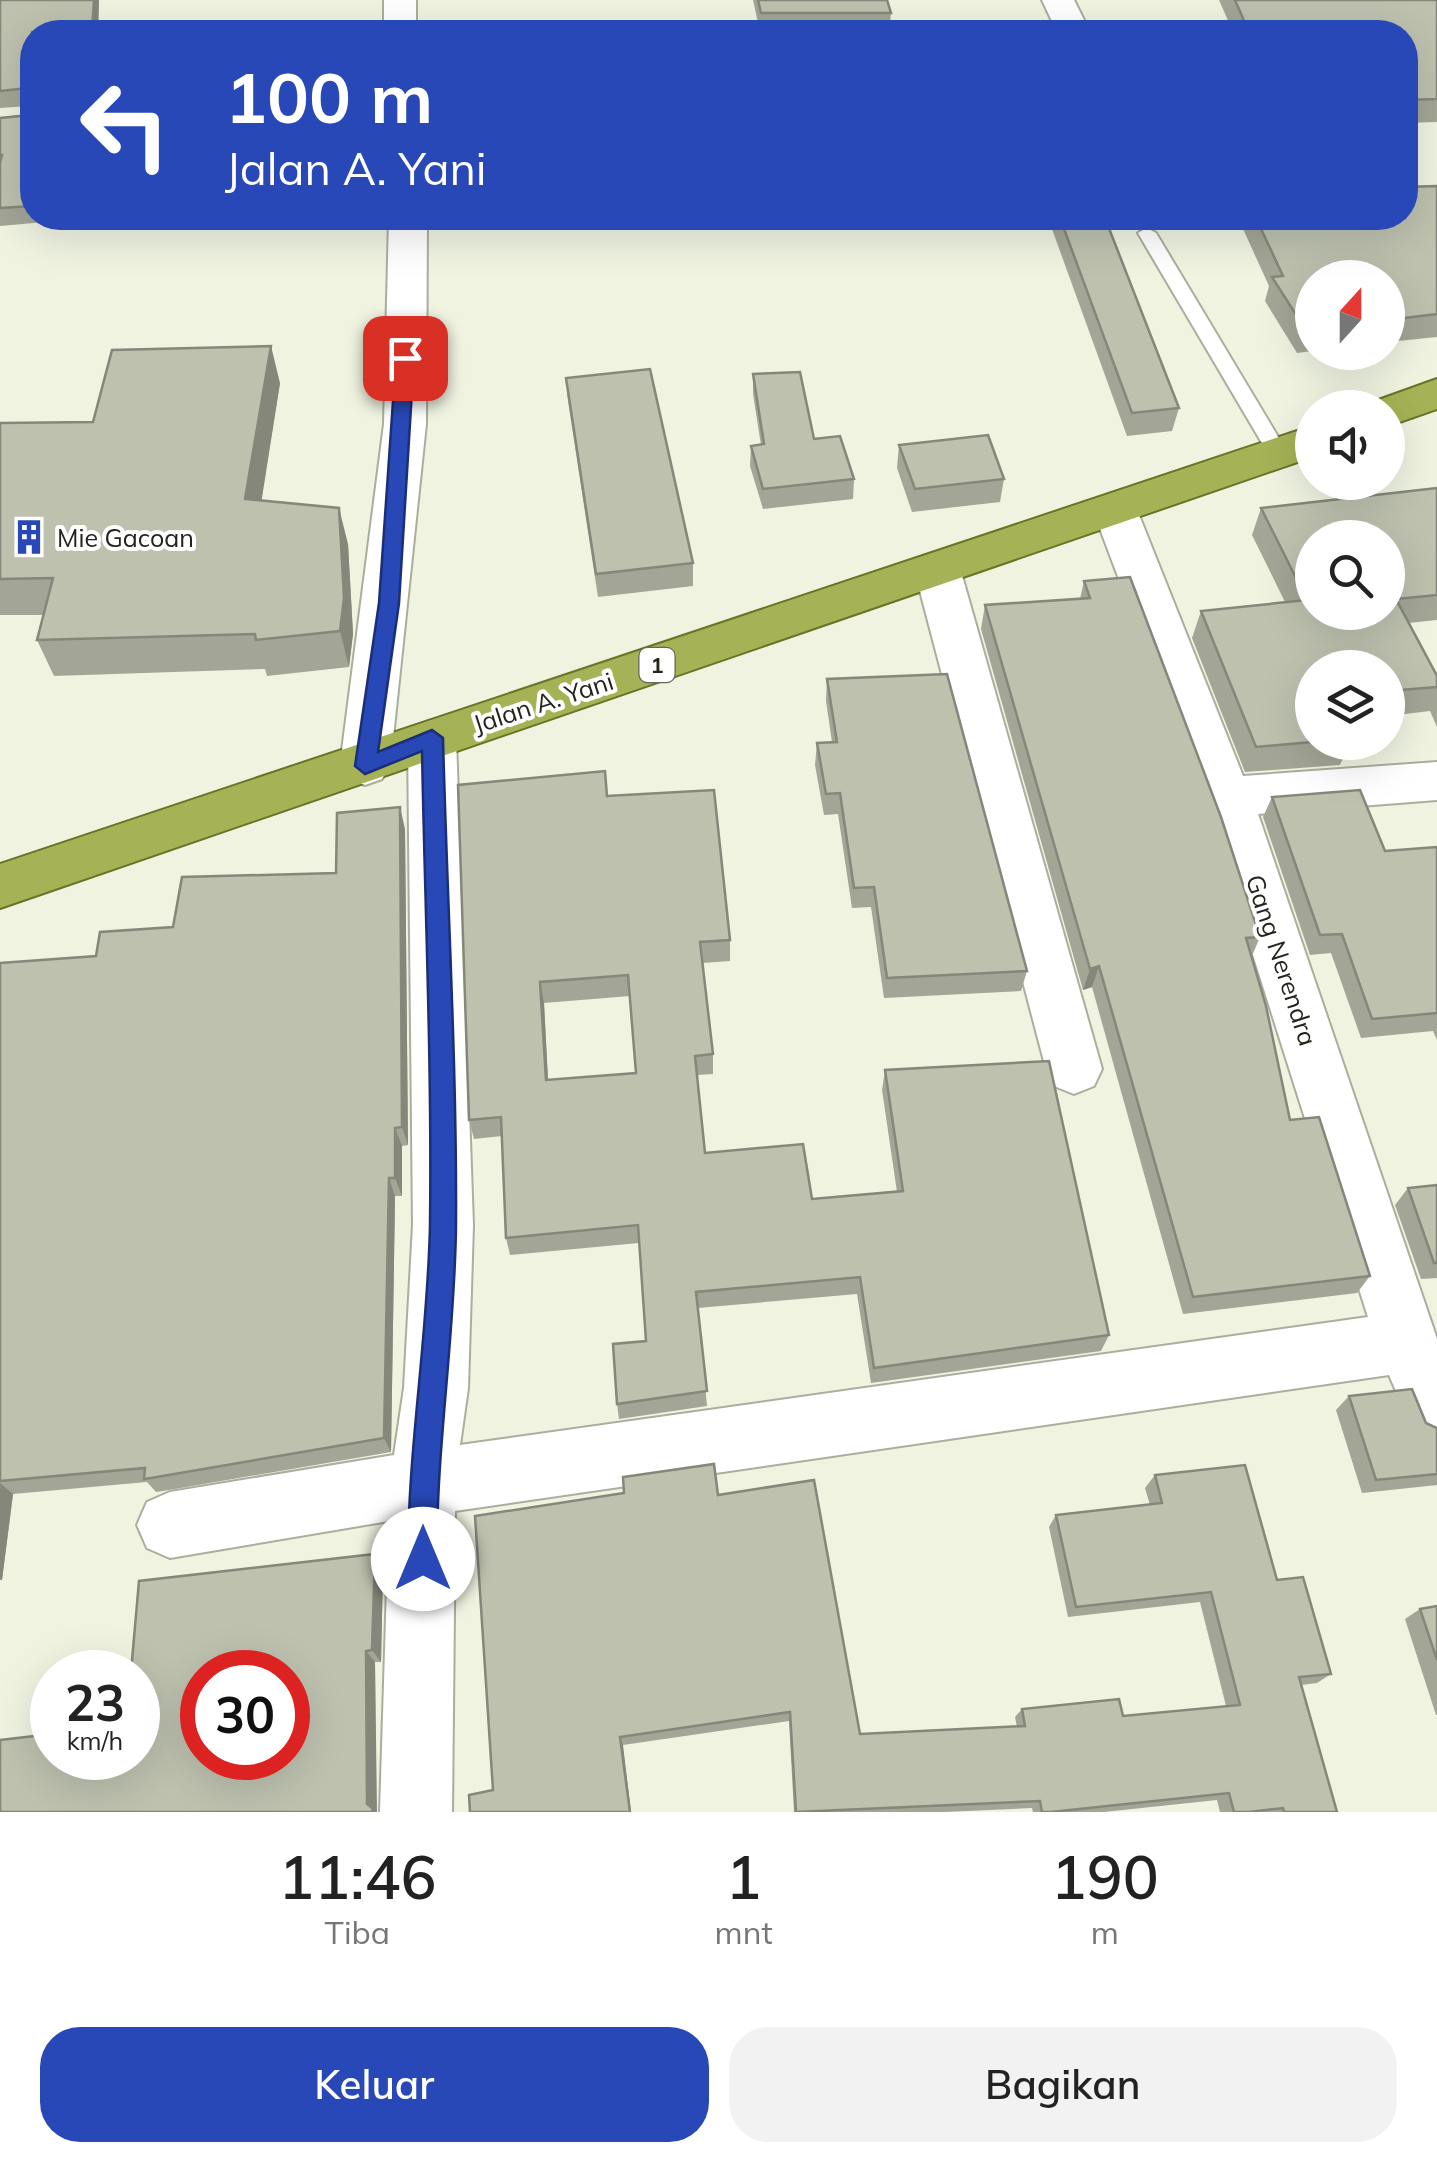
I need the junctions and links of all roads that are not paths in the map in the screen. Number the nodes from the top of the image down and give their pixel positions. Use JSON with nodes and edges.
{"nodes":[{"id":1,"x":408,"y":230,"type":"edge"},
{"id":2,"x":1147,"y":233,"type":"dead end"},
{"id":3,"x":1434,"y":400,"type":"edge"},
{"id":4,"x":1405,"y":408,"type":"edge"},
{"id":5,"x":1295,"y":447,"type":"edge"},
{"id":6,"x":1295,"y":448,"type":"edge"},
{"id":7,"x":1114,"y":510,"type":"junction"},
{"id":8,"x":938,"y":572,"type":"junction"},
{"id":9,"x":432,"y":738,"type":"junction"},
{"id":10,"x":365,"y":766,"type":"junction"},
{"id":11,"x":1437,"y":782,"type":"edge"},
{"id":12,"x":1227,"y":797,"type":"junction"},
{"id":13,"x":0,"y":886,"type":"edge"},
{"id":14,"x":1074,"y":1069,"type":"dead end"},
{"id":15,"x":1413,"y":1316,"type":"edge"},
{"id":16,"x":1437,"y":1413,"type":"edge"},
{"id":17,"x":422,"y":1483,"type":"junction"},
{"id":18,"x":170,"y":1526,"type":"dead end"},
{"id":19,"x":416,"y":1812,"type":"edge"}],
"edges":[{"from":1,"to":10,"type":"street"},
{"from":2,"to":5,"type":"lane"},
{"from":3,"to":4,"type":"highway"},
{"from":6,"to":7,"type":"highway","name":"Jalan A. Yani","number":"1"},
{"from":7,"to":8,"type":"highway","name":"Jalan A. Yani","number":"1"},
{"from":7,"to":12,"type":"street","name":"Gang Nerendra"},
{"from":8,"to":9,"type":"highway","name":"Jalan A. Yani","number":"1"},
{"from":8,"to":14,"type":"street"},
{"from":9,"to":10,"type":"highway","name":"Jalan A. Yani","number":"1"},
{"from":9,"to":17,"type":"street"},
{"from":10,"to":13,"type":"highway","name":"Jalan A. Yani","number":"1"},
{"from":11,"to":12,"type":"street"},
{"from":12,"to":15,"type":"street","name":"Gang Nerendra"},
{"from":15,"to":16,"type":"street","name":"Gang Nerendra"},
{"from":15,"to":17,"type":"street"},
{"from":17,"to":18,"type":"street"},
{"from":17,"to":19,"type":"street"}]}
